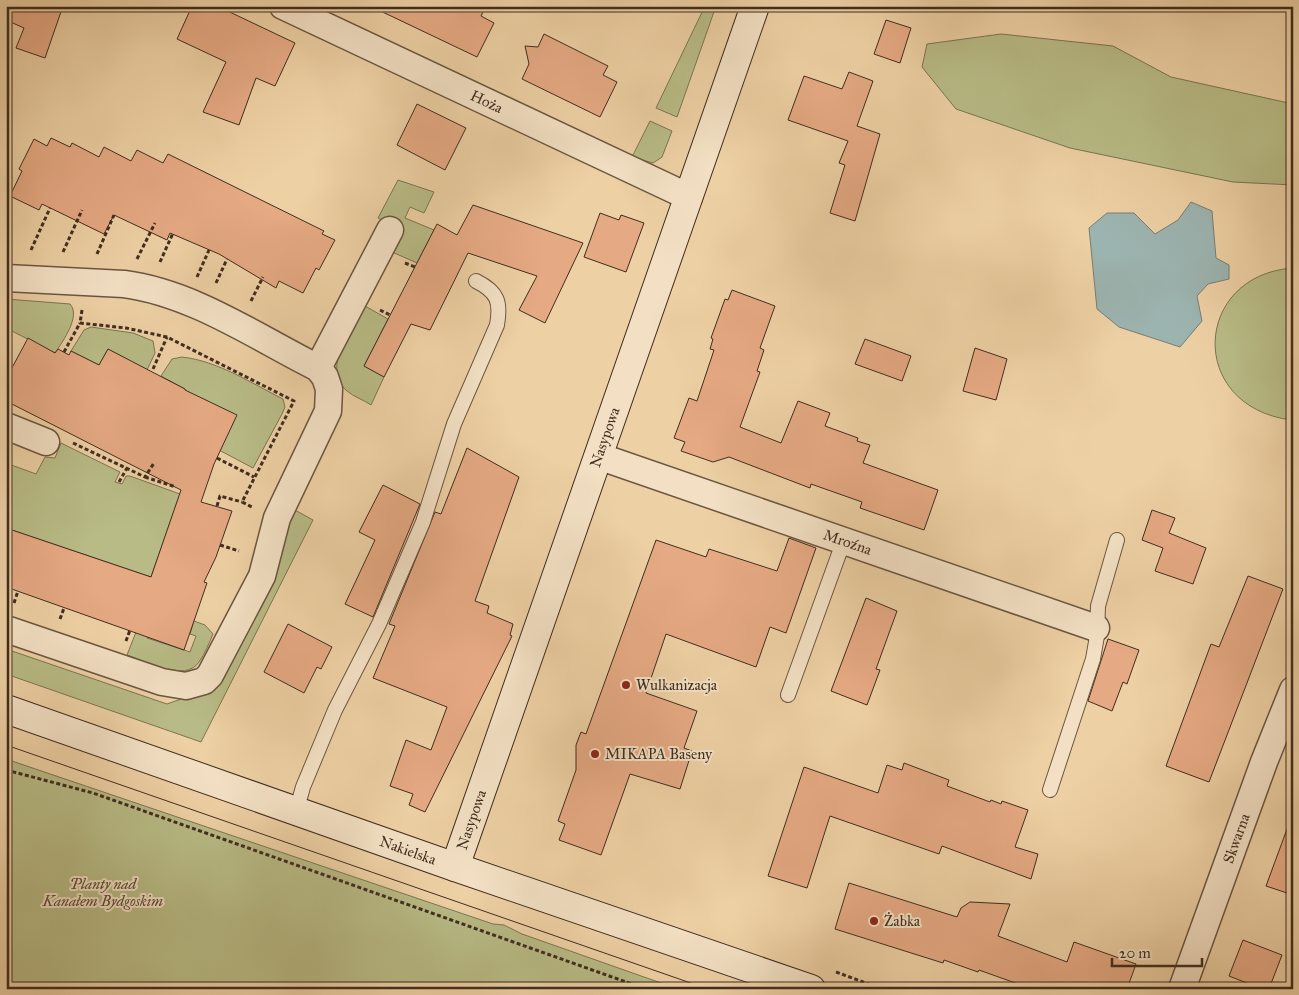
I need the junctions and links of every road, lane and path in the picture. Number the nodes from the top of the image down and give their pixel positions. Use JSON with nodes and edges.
{"nodes":[{"id":1,"x":283,"y":6,"type":"edge"},
{"id":2,"x":755,"y":6,"type":"edge"},
{"id":3,"x":689,"y":197,"type":"junction"},
{"id":4,"x":50,"y":208,"type":"dead end"},
{"id":5,"x":82,"y":210,"type":"dead end"},
{"id":6,"x":114,"y":215,"type":"dead end"},
{"id":7,"x":155,"y":223,"type":"dead end"},
{"id":8,"x":41,"y":226,"type":"dead end"},
{"id":9,"x":75,"y":226,"type":"dead end"},
{"id":10,"x":390,"y":230,"type":"dead end"},
{"id":11,"x":106,"y":231,"type":"dead end"},
{"id":12,"x":174,"y":233,"type":"dead end"},
{"id":13,"x":148,"y":239,"type":"dead end"},
{"id":14,"x":166,"y":248,"type":"dead end"},
{"id":15,"x":209,"y":250,"type":"dead end"},
{"id":16,"x":227,"y":259,"type":"dead end"},
{"id":17,"x":202,"y":266,"type":"dead end"},
{"id":18,"x":220,"y":276,"type":"dead end"},
{"id":19,"x":262,"y":277,"type":"dead end"},
{"id":20,"x":6,"y":278,"type":"edge"},
{"id":21,"x":476,"y":281,"type":"dead end"},
{"id":22,"x":254,"y":294,"type":"dead end"},
{"id":23,"x":82,"y":308,"type":"dead end"},
{"id":24,"x":80,"y":323,"type":"junction"},
{"id":25,"x":167,"y":337,"type":"junction"},
{"id":26,"x":64,"y":352,"type":"dead end"},
{"id":27,"x":318,"y":368,"type":"junction"},
{"id":28,"x":153,"y":369,"type":"dead end"},
{"id":29,"x":6,"y":426,"type":"edge"},
{"id":30,"x":46,"y":442,"type":"joint"},
{"id":31,"x":598,"y":456,"type":"junction"},
{"id":32,"x":217,"y":458,"type":"dead end"},
{"id":33,"x":154,"y":463,"type":"dead end"},
{"id":34,"x":126,"y":468,"type":"junction"},
{"id":35,"x":145,"y":477,"type":"junction"},
{"id":36,"x":254,"y":477,"type":"junction"},
{"id":37,"x":120,"y":482,"type":"dead end"},
{"id":38,"x":176,"y":487,"type":"dead end"},
{"id":39,"x":242,"y":502,"type":"junction"},
{"id":40,"x":217,"y":506,"type":"dead end"},
{"id":41,"x":257,"y":514,"type":"dead end"},
{"id":42,"x":844,"y":540,"type":"junction"},
{"id":43,"x":1117,"y":540,"type":"dead end"},
{"id":44,"x":1096,"y":628,"type":"junction"},
{"id":45,"x":6,"y":629,"type":"edge"},
{"id":46,"x":1293,"y":690,"type":"edge"},
{"id":47,"x":788,"y":695,"type":"dead end"},
{"id":48,"x":6,"y":709,"type":"edge"},
{"id":49,"x":6,"y":770,"type":"edge"},
{"id":50,"x":1050,"y":790,"type":"dead end"},
{"id":51,"x":296,"y":812,"type":"junction"},
{"id":52,"x":455,"y":867,"type":"junction"},
{"id":53,"x":646,"y":989,"type":"edge"},
{"id":54,"x":812,"y":989,"type":"edge"},
{"id":55,"x":1182,"y":989,"type":"edge"}],
"edges":[{"from":1,"to":3,"type":"street","name":"Hoża"},
{"from":2,"to":3,"type":"street","name":"Nasypowa"},
{"from":3,"to":31,"type":"street","name":"Nasypowa"},
{"from":4,"to":8,"type":"path"},
{"from":5,"to":9,"type":"path"},
{"from":6,"to":11,"type":"path"},
{"from":7,"to":13,"type":"path"},
{"from":10,"to":27,"type":"street"},
{"from":12,"to":14,"type":"path"},
{"from":15,"to":17,"type":"path"},
{"from":16,"to":18,"type":"path"},
{"from":19,"to":22,"type":"path"},
{"from":20,"to":27,"type":"street"},
{"from":21,"to":51,"type":"lane"},
{"from":23,"to":24,"type":"path"},
{"from":24,"to":25,"type":"path"},
{"from":24,"to":26,"type":"path"},
{"from":25,"to":28,"type":"path"},
{"from":25,"to":36,"type":"path"},
{"from":27,"to":45,"type":"street"},
{"from":29,"to":30,"type":"street"},
{"from":30,"to":34,"type":"path"},
{"from":31,"to":42,"type":"street","name":"Mroźna"},
{"from":31,"to":52,"type":"street","name":"Nasypowa"},
{"from":32,"to":36,"type":"path"},
{"from":33,"to":35,"type":"path"},
{"from":34,"to":35,"type":"path"},
{"from":34,"to":37,"type":"path"},
{"from":35,"to":38,"type":"path"},
{"from":36,"to":39,"type":"path"},
{"from":39,"to":40,"type":"path"},
{"from":39,"to":41,"type":"path"},
{"from":42,"to":44,"type":"street","name":"Mroźna"},
{"from":42,"to":47,"type":"lane"},
{"from":43,"to":44,"type":"lane"},
{"from":44,"to":50,"type":"lane"},
{"from":46,"to":55,"type":"street","name":"Skwarna"},
{"from":48,"to":51,"type":"street","name":"Nakielska"},
{"from":49,"to":53,"type":"path"},
{"from":51,"to":52,"type":"street","name":"Nakielska"},
{"from":52,"to":54,"type":"street","name":"Nakielska"}]}
